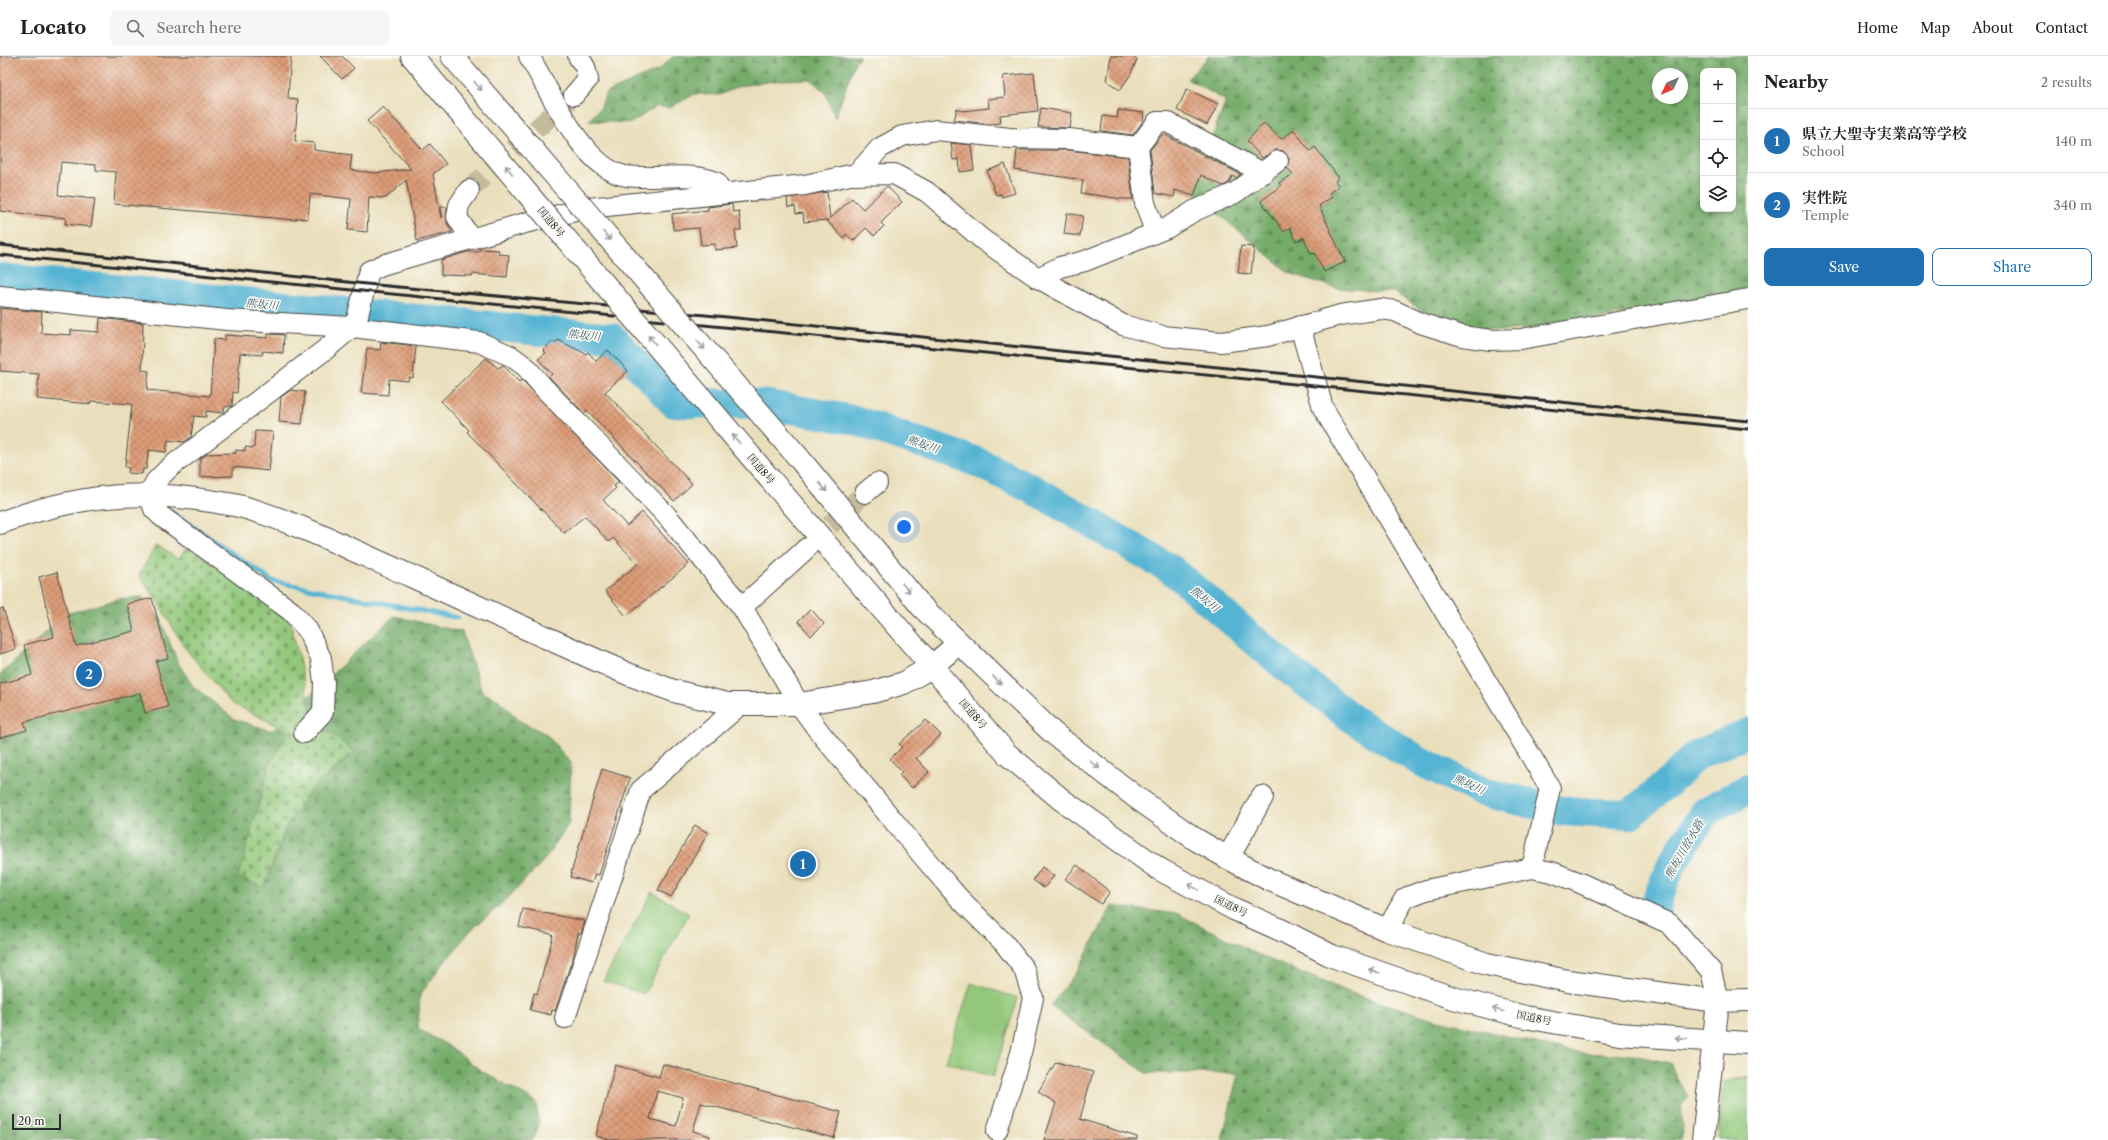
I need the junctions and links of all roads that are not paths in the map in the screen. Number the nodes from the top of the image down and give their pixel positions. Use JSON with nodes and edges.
{"nodes":[{"id":1,"x":412,"y":56,"type":"edge"},
{"id":2,"x":452,"y":56,"type":"edge"},
{"id":3,"x":530,"y":56,"type":"edge"},
{"id":4,"x":578,"y":56,"type":"edge"},
{"id":5,"x":574,"y":95,"type":"tunnel mouth"},
{"id":6,"x":1138,"y":147,"type":"junction"},
{"id":7,"x":856,"y":175,"type":"junction"},
{"id":8,"x":469,"y":190,"type":"tunnel mouth"},
{"id":9,"x":722,"y":193,"type":"junction"},
{"id":10,"x":1155,"y":232,"type":"junction"},
{"id":11,"x":471,"y":239,"type":"junction"},
{"id":12,"x":1038,"y":278,"type":"junction"},
{"id":13,"x":0,"y":296,"type":"edge"},
{"id":14,"x":1748,"y":299,"type":"edge"},
{"id":15,"x":356,"y":317,"type":"junction"},
{"id":16,"x":1300,"y":326,"type":"junction"},
{"id":17,"x":149,"y":494,"type":"junction"},
{"id":18,"x":0,"y":523,"type":"edge"},
{"id":19,"x":807,"y":548,"type":"tunnel mouth"},
{"id":20,"x":742,"y":607,"type":"junction"},
{"id":21,"x":958,"y":644,"type":"junction"},
{"id":22,"x":931,"y":666,"type":"junction"},
{"id":23,"x":799,"y":704,"type":"junction"},
{"id":24,"x":740,"y":705,"type":"junction"},
{"id":25,"x":304,"y":733,"type":"dead end"},
{"id":26,"x":1262,"y":797,"type":"dead end"},
{"id":27,"x":1228,"y":858,"type":"junction"},
{"id":28,"x":1532,"y":868,"type":"junction"},
{"id":29,"x":1386,"y":930,"type":"junction"},
{"id":30,"x":1748,"y":1000,"type":"edge"},
{"id":31,"x":1718,"y":1001,"type":"junction"},
{"id":32,"x":565,"y":1018,"type":"dead end"},
{"id":33,"x":1716,"y":1040,"type":"junction"},
{"id":34,"x":1748,"y":1043,"type":"edge"},
{"id":35,"x":997,"y":1131,"type":"dead end"},
{"id":36,"x":1703,"y":1140,"type":"edge"}],
"edges":[{"from":22,"to":1,"type":"main road","name":"国道8号","one_way":true,"bridge":true},
{"from":2,"to":21,"type":"main road","one_way":true,"bridge":true},
{"from":3,"to":9,"type":"street"},
{"from":4,"to":5,"type":"street"},
{"from":6,"to":7,"type":"street"},
{"from":6,"to":10,"type":"street"},
{"from":6,"to":10,"type":"street"},
{"from":7,"to":9,"type":"street"},
{"from":7,"to":12,"type":"street"},
{"from":8,"to":11,"type":"street"},
{"from":9,"to":11,"type":"street"},
{"from":10,"to":12,"type":"street"},
{"from":11,"to":15,"type":"street"},
{"from":12,"to":16,"type":"street"},
{"from":13,"to":15,"type":"street"},
{"from":14,"to":16,"type":"street"},
{"from":15,"to":17,"type":"street"},
{"from":15,"to":20,"type":"street"},
{"from":16,"to":28,"type":"street"},
{"from":17,"to":18,"type":"main road"},
{"from":17,"to":24,"type":"main road"},
{"from":17,"to":25,"type":"street"},
{"from":19,"to":20,"type":"street"},
{"from":20,"to":23,"type":"street"},
{"from":21,"to":22,"type":"main road"},
{"from":21,"to":27,"type":"main road","one_way":true},
{"from":22,"to":23,"type":"main road"},
{"from":33,"to":22,"type":"main road","name":"国道8号","one_way":true},
{"from":23,"to":24,"type":"main road"},
{"from":23,"to":35,"type":"street"},
{"from":24,"to":32,"type":"street"},
{"from":26,"to":27,"type":"main road"},
{"from":27,"to":29,"type":"main road"},
{"from":28,"to":29,"type":"street"},
{"from":28,"to":31,"type":"street"},
{"from":29,"to":31,"type":"main road"},
{"from":30,"to":31,"type":"main road"},
{"from":31,"to":33,"type":"main road"},
{"from":33,"to":34,"type":"main road","name":"国道8号"},
{"from":33,"to":36,"type":"main road"}]}
